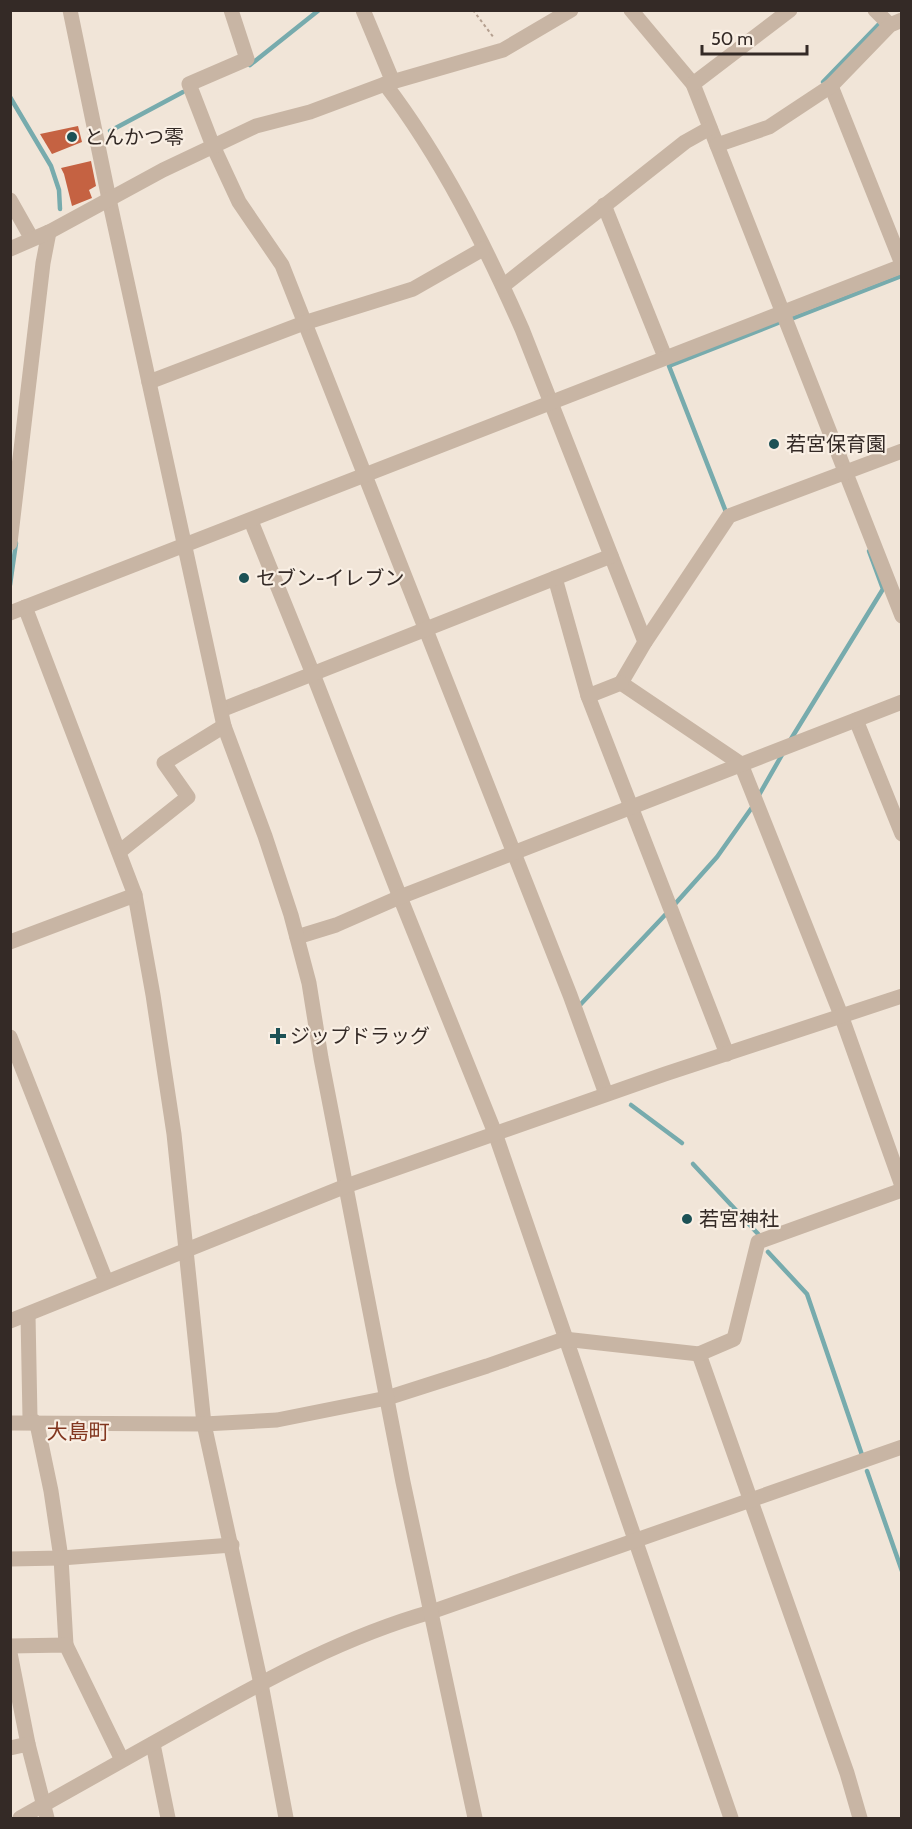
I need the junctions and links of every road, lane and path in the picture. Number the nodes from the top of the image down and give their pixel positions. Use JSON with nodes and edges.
{"nodes":[{"id":1,"x":70,"y":10,"type":"edge"},
{"id":2,"x":231,"y":10,"type":"edge"},
{"id":3,"x":363,"y":10,"type":"edge"},
{"id":4,"x":473,"y":10,"type":"edge"},
{"id":5,"x":571,"y":10,"type":"edge"},
{"id":6,"x":631,"y":10,"type":"edge"},
{"id":7,"x":790,"y":10,"type":"edge"},
{"id":8,"x":875,"y":10,"type":"edge"},
{"id":9,"x":896,"y":22,"type":"edge"},
{"id":10,"x":503,"y":50,"type":"junction"},
{"id":11,"x":389,"y":83,"type":"junction"},
{"id":12,"x":693,"y":84,"type":"junction"},
{"id":13,"x":831,"y":86,"type":"junction"},
{"id":14,"x":710,"y":128,"type":"junction"},
{"id":15,"x":717,"y":145,"type":"junction"},
{"id":16,"x":213,"y":146,"type":"junction"},
{"id":17,"x":109,"y":199,"type":"junction"},
{"id":18,"x":10,"y":201,"type":"edge"},
{"id":19,"x":604,"y":205,"type":"junction"},
{"id":20,"x":49,"y":232,"type":"junction"},
{"id":21,"x":32,"y":239,"type":"junction"},
{"id":22,"x":10,"y":249,"type":"edge"},
{"id":23,"x":483,"y":249,"type":"junction"},
{"id":24,"x":902,"y":265,"type":"edge"},
{"id":25,"x":503,"y":286,"type":"junction"},
{"id":26,"x":782,"y":313,"type":"junction"},
{"id":27,"x":304,"y":323,"type":"junction"},
{"id":28,"x":665,"y":357,"type":"junction"},
{"id":29,"x":149,"y":382,"type":"junction"},
{"id":30,"x":550,"y":403,"type":"junction"},
{"id":31,"x":902,"y":451,"type":"edge"},
{"id":32,"x":845,"y":472,"type":"junction"},
{"id":33,"x":365,"y":476,"type":"junction"},
{"id":34,"x":251,"y":521,"type":"junction"},
{"id":35,"x":10,"y":543,"type":"edge"},
{"id":36,"x":184,"y":547,"type":"junction"},
{"id":37,"x":611,"y":556,"type":"junction"},
{"id":38,"x":555,"y":578,"type":"junction"},
{"id":39,"x":17,"y":610,"type":"edge"},
{"id":40,"x":902,"y":616,"type":"edge"},
{"id":41,"x":425,"y":629,"type":"junction"},
{"id":42,"x":645,"y":642,"type":"junction"},
{"id":43,"x":313,"y":674,"type":"junction"},
{"id":44,"x":621,"y":683,"type":"junction"},
{"id":45,"x":588,"y":696,"type":"junction"},
{"id":46,"x":902,"y":702,"type":"edge"},
{"id":47,"x":223,"y":718,"type":"junction"},
{"id":48,"x":856,"y":720,"type":"junction"},
{"id":49,"x":741,"y":764,"type":"junction"},
{"id":50,"x":630,"y":806,"type":"junction"},
{"id":51,"x":902,"y":834,"type":"edge"},
{"id":52,"x":119,"y":852,"type":"junction"},
{"id":53,"x":513,"y":852,"type":"junction"},
{"id":54,"x":135,"y":895,"type":"junction"},
{"id":55,"x":399,"y":897,"type":"junction"},
{"id":56,"x":297,"y":937,"type":"junction"},
{"id":57,"x":10,"y":942,"type":"edge"},
{"id":58,"x":902,"y":996,"type":"edge"},
{"id":59,"x":841,"y":1016,"type":"junction"},
{"id":60,"x":10,"y":1037,"type":"edge"},
{"id":61,"x":728,"y":1054,"type":"junction"},
{"id":62,"x":606,"y":1094,"type":"junction"},
{"id":63,"x":495,"y":1133,"type":"junction"},
{"id":64,"x":346,"y":1186,"type":"junction"},
{"id":65,"x":902,"y":1188,"type":"edge"},
{"id":66,"x":188,"y":1251,"type":"junction"},
{"id":67,"x":106,"y":1281,"type":"junction"},
{"id":68,"x":28,"y":1315,"type":"junction"},
{"id":69,"x":10,"y":1321,"type":"edge"},
{"id":70,"x":564,"y":1339,"type":"junction"},
{"id":71,"x":699,"y":1354,"type":"junction"},
{"id":72,"x":387,"y":1398,"type":"junction"},
{"id":73,"x":10,"y":1423,"type":"edge"},
{"id":74,"x":37,"y":1424,"type":"junction"},
{"id":75,"x":204,"y":1424,"type":"junction"},
{"id":76,"x":902,"y":1447,"type":"edge"},
{"id":77,"x":751,"y":1499,"type":"junction"},
{"id":78,"x":636,"y":1540,"type":"junction"},
{"id":79,"x":232,"y":1545,"type":"junction"},
{"id":80,"x":61,"y":1558,"type":"junction"},
{"id":81,"x":10,"y":1559,"type":"edge"},
{"id":82,"x":431,"y":1612,"type":"junction"},
{"id":83,"x":66,"y":1645,"type":"junction"},
{"id":84,"x":10,"y":1646,"type":"edge"},
{"id":85,"x":10,"y":1653,"type":"edge"},
{"id":86,"x":261,"y":1684,"type":"junction"},
{"id":87,"x":28,"y":1744,"type":"junction"},
{"id":88,"x":153,"y":1744,"type":"junction"},
{"id":89,"x":10,"y":1748,"type":"edge"},
{"id":90,"x":122,"y":1760,"type":"junction"},
{"id":91,"x":46,"y":1811,"type":"edge"},
{"id":92,"x":20,"y":1818,"type":"edge"},
{"id":93,"x":168,"y":1818,"type":"edge"},
{"id":94,"x":286,"y":1818,"type":"edge"},
{"id":95,"x":475,"y":1818,"type":"edge"},
{"id":96,"x":731,"y":1818,"type":"edge"},
{"id":97,"x":860,"y":1818,"type":"edge"}],
"edges":[{"from":1,"to":17,"type":"street"},
{"from":2,"to":16,"type":"street"},
{"from":3,"to":11,"type":"street"},
{"from":4,"to":10,"type":"path"},
{"from":5,"to":10,"type":"street"},
{"from":6,"to":12,"type":"street"},
{"from":7,"to":12,"type":"street"},
{"from":8,"to":9,"type":"street"},
{"from":9,"to":13,"type":"street"},
{"from":10,"to":11,"type":"street"},
{"from":11,"to":16,"type":"street"},
{"from":11,"to":23,"type":"street"},
{"from":12,"to":14,"type":"street"},
{"from":13,"to":15,"type":"street"},
{"from":13,"to":24,"type":"street"},
{"from":14,"to":15,"type":"street"},
{"from":14,"to":19,"type":"street"},
{"from":15,"to":26,"type":"street"},
{"from":16,"to":17,"type":"street"},
{"from":16,"to":27,"type":"street"},
{"from":17,"to":20,"type":"street"},
{"from":17,"to":29,"type":"street"},
{"from":18,"to":21,"type":"street"},
{"from":19,"to":25,"type":"street"},
{"from":19,"to":28,"type":"street"},
{"from":20,"to":21,"type":"street"},
{"from":20,"to":35,"type":"street"},
{"from":21,"to":22,"type":"street"},
{"from":23,"to":25,"type":"street"},
{"from":23,"to":27,"type":"street"},
{"from":24,"to":26,"type":"street"},
{"from":25,"to":30,"type":"street"},
{"from":26,"to":28,"type":"street"},
{"from":26,"to":32,"type":"street"},
{"from":27,"to":29,"type":"street"},
{"from":27,"to":33,"type":"street"},
{"from":28,"to":30,"type":"street"},
{"from":29,"to":36,"type":"street"},
{"from":30,"to":33,"type":"street"},
{"from":30,"to":37,"type":"street"},
{"from":31,"to":32,"type":"street"},
{"from":32,"to":40,"type":"street"},
{"from":32,"to":42,"type":"street"},
{"from":33,"to":34,"type":"street"},
{"from":33,"to":41,"type":"street"},
{"from":34,"to":36,"type":"street"},
{"from":34,"to":43,"type":"street"},
{"from":36,"to":39,"type":"street"},
{"from":36,"to":47,"type":"street"},
{"from":37,"to":38,"type":"street"},
{"from":37,"to":42,"type":"street"},
{"from":38,"to":41,"type":"street"},
{"from":38,"to":45,"type":"street"},
{"from":39,"to":52,"type":"street"},
{"from":41,"to":43,"type":"street"},
{"from":41,"to":53,"type":"street"},
{"from":42,"to":44,"type":"street"},
{"from":43,"to":47,"type":"street"},
{"from":43,"to":55,"type":"street"},
{"from":44,"to":45,"type":"street"},
{"from":44,"to":49,"type":"street"},
{"from":45,"to":50,"type":"street"},
{"from":46,"to":48,"type":"street"},
{"from":47,"to":52,"type":"street"},
{"from":47,"to":56,"type":"street"},
{"from":48,"to":49,"type":"street"},
{"from":48,"to":51,"type":"street"},
{"from":49,"to":50,"type":"street"},
{"from":49,"to":59,"type":"street"},
{"from":50,"to":53,"type":"street"},
{"from":50,"to":61,"type":"street"},
{"from":52,"to":54,"type":"street"},
{"from":53,"to":55,"type":"street"},
{"from":53,"to":62,"type":"street"},
{"from":54,"to":57,"type":"street"},
{"from":54,"to":66,"type":"street"},
{"from":55,"to":56,"type":"street"},
{"from":55,"to":63,"type":"street"},
{"from":56,"to":64,"type":"street"},
{"from":58,"to":59,"type":"street"},
{"from":59,"to":61,"type":"street"},
{"from":59,"to":65,"type":"street"},
{"from":60,"to":67,"type":"street"},
{"from":61,"to":62,"type":"street"},
{"from":62,"to":63,"type":"street"},
{"from":63,"to":64,"type":"street"},
{"from":63,"to":70,"type":"street"},
{"from":64,"to":66,"type":"street"},
{"from":64,"to":72,"type":"street"},
{"from":65,"to":71,"type":"street"},
{"from":66,"to":67,"type":"street"},
{"from":66,"to":75,"type":"street"},
{"from":67,"to":68,"type":"street"},
{"from":68,"to":69,"type":"street"},
{"from":68,"to":74,"type":"street"},
{"from":70,"to":71,"type":"street"},
{"from":70,"to":72,"type":"street"},
{"from":70,"to":78,"type":"street"},
{"from":71,"to":77,"type":"street"},
{"from":72,"to":75,"type":"street"},
{"from":72,"to":82,"type":"street"},
{"from":73,"to":74,"type":"street"},
{"from":74,"to":75,"type":"street"},
{"from":74,"to":80,"type":"street"},
{"from":75,"to":79,"type":"street"},
{"from":76,"to":77,"type":"street"},
{"from":77,"to":78,"type":"street"},
{"from":77,"to":97,"type":"street"},
{"from":78,"to":82,"type":"street"},
{"from":78,"to":96,"type":"street"},
{"from":79,"to":80,"type":"street"},
{"from":79,"to":86,"type":"street"},
{"from":80,"to":81,"type":"street"},
{"from":80,"to":83,"type":"street"},
{"from":82,"to":86,"type":"street"},
{"from":82,"to":95,"type":"street"},
{"from":83,"to":84,"type":"street"},
{"from":83,"to":90,"type":"street"},
{"from":85,"to":87,"type":"street"},
{"from":86,"to":88,"type":"street"},
{"from":86,"to":94,"type":"street"},
{"from":87,"to":89,"type":"street"},
{"from":87,"to":91,"type":"street"},
{"from":88,"to":90,"type":"street"},
{"from":88,"to":93,"type":"street"},
{"from":90,"to":91,"type":"street"},
{"from":91,"to":92,"type":"street"}]}
